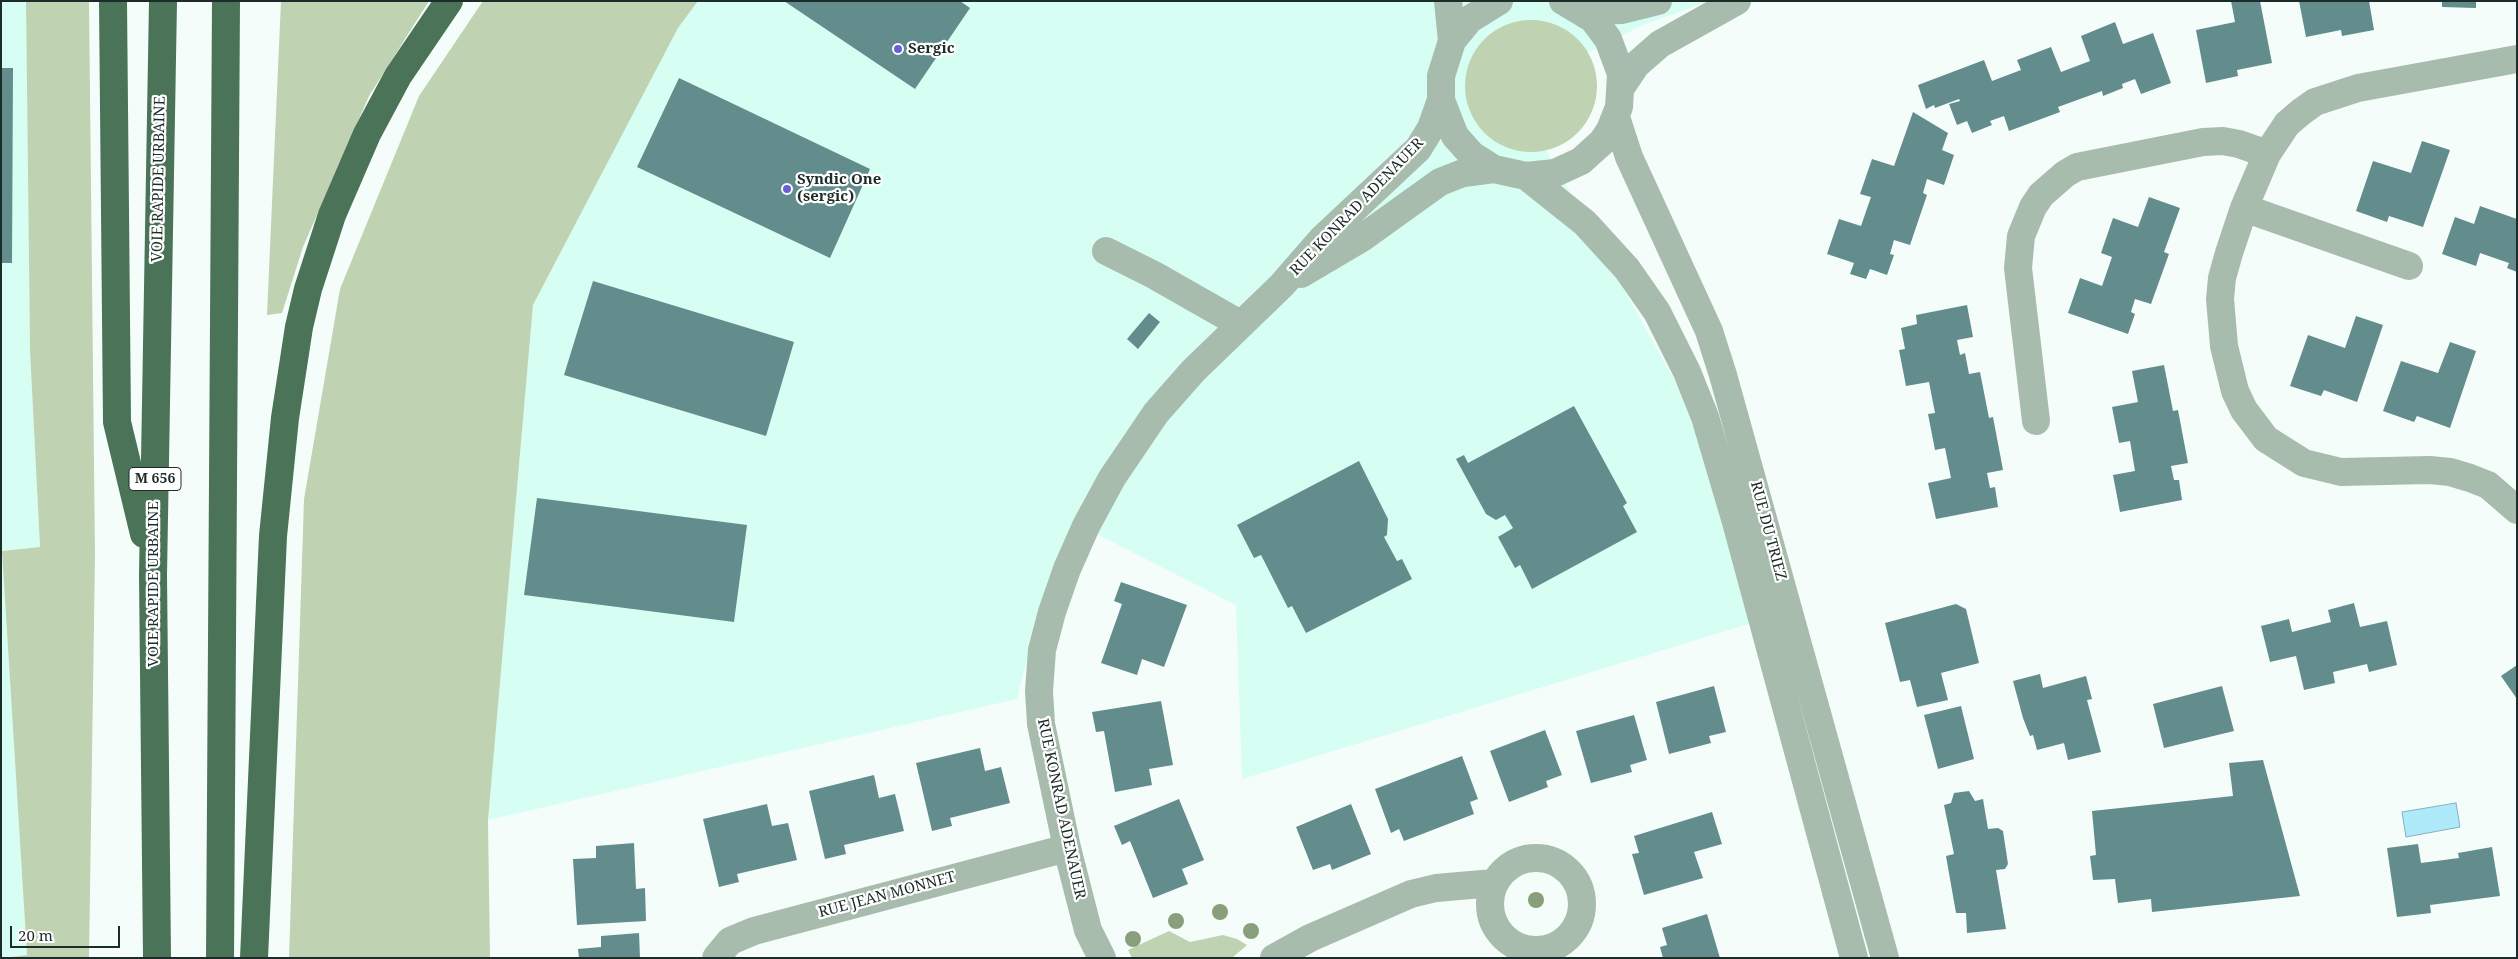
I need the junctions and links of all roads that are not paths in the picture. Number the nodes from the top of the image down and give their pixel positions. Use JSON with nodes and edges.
{"nodes":[{"id":1,"x":113,"y":1,"type":"edge"},
{"id":2,"x":163,"y":1,"type":"edge"},
{"id":3,"x":226,"y":1,"type":"edge"},
{"id":4,"x":449,"y":1,"type":"edge"},
{"id":5,"x":1448,"y":1,"type":"edge"},
{"id":6,"x":1499,"y":1,"type":"edge"},
{"id":7,"x":1658,"y":1,"type":"edge"},
{"id":8,"x":1737,"y":1,"type":"edge"},
{"id":9,"x":1573,"y":6,"type":"edge"},
{"id":10,"x":1452,"y":41,"type":"junction"},
{"id":11,"x":2517,"y":59,"type":"edge"},
{"id":12,"x":1622,"y":86,"type":"junction"},
{"id":13,"x":1441,"y":100,"type":"junction"},
{"id":14,"x":1616,"y":117,"type":"junction"},
{"id":15,"x":2267,"y":154,"type":"junction"},
{"id":16,"x":1494,"y":169,"type":"junction"},
{"id":17,"x":1526,"y":176,"type":"junction"},
{"id":18,"x":2244,"y":208,"type":"junction"},
{"id":19,"x":1106,"y":251,"type":"dead end"},
{"id":20,"x":2409,"y":266,"type":"dead end"},
{"id":21,"x":1282,"y":285,"type":"junction"},
{"id":22,"x":1240,"y":324,"type":"junction"},
{"id":23,"x":2036,"y":421,"type":"dead end"},
{"id":24,"x":2517,"y":510,"type":"edge"},
{"id":25,"x":153,"y":575,"type":"junction"},
{"id":26,"x":1067,"y":848,"type":"junction"},
{"id":27,"x":1494,"y":882,"type":"dead end"},
{"id":28,"x":157,"y":958,"type":"edge"},
{"id":29,"x":220,"y":958,"type":"edge"},
{"id":30,"x":254,"y":958,"type":"edge"},
{"id":31,"x":716,"y":958,"type":"edge"},
{"id":32,"x":1102,"y":958,"type":"edge"},
{"id":33,"x":1274,"y":958,"type":"edge"},
{"id":34,"x":1854,"y":958,"type":"edge"},
{"id":35,"x":1885,"y":958,"type":"edge"}],
"edges":[{"from":1,"to":25,"type":"highway"},
{"from":2,"to":25,"type":"highway","name":"VOIE RAPIDE URBAINE","number":"M 656"},
{"from":3,"to":29,"type":"highway"},
{"from":4,"to":30,"type":"highway"},
{"from":5,"to":10,"type":"street"},
{"from":6,"to":10,"type":"street"},
{"from":7,"to":9,"type":"street"},
{"from":8,"to":12,"type":"street"},
{"from":9,"to":12,"type":"street"},
{"from":10,"to":13,"type":"street"},
{"from":11,"to":15,"type":"street"},
{"from":12,"to":14,"type":"street"},
{"from":13,"to":16,"type":"street"},
{"from":13,"to":21,"type":"street","name":"RUE KONRAD ADENAUER"},
{"from":14,"to":17,"type":"street"},
{"from":14,"to":35,"type":"street","name":"RUE DU TRIEZ"},
{"from":15,"to":18,"type":"street"},
{"from":15,"to":23,"type":"street"},
{"from":16,"to":17,"type":"street"},
{"from":16,"to":21,"type":"street","name":"RUE KONRAD ADENAUER"},
{"from":17,"to":34,"type":"street","name":"RUE DU TRIEZ"},
{"from":18,"to":20,"type":"street"},
{"from":18,"to":24,"type":"street"},
{"from":19,"to":22,"type":"street"},
{"from":21,"to":22,"type":"street","name":"RUE KONRAD ADENAUER"},
{"from":22,"to":26,"type":"street","name":"RUE KONRAD ADENAUER"},
{"from":25,"to":28,"type":"highway","name":"VOIE RAPIDE URBAINE","number":"M 656"},
{"from":26,"to":31,"type":"street","name":"RUE JEAN MONNET"},
{"from":26,"to":32,"type":"street","name":"RUE KONRAD ADENAUER"},
{"from":27,"to":33,"type":"street"}]}
